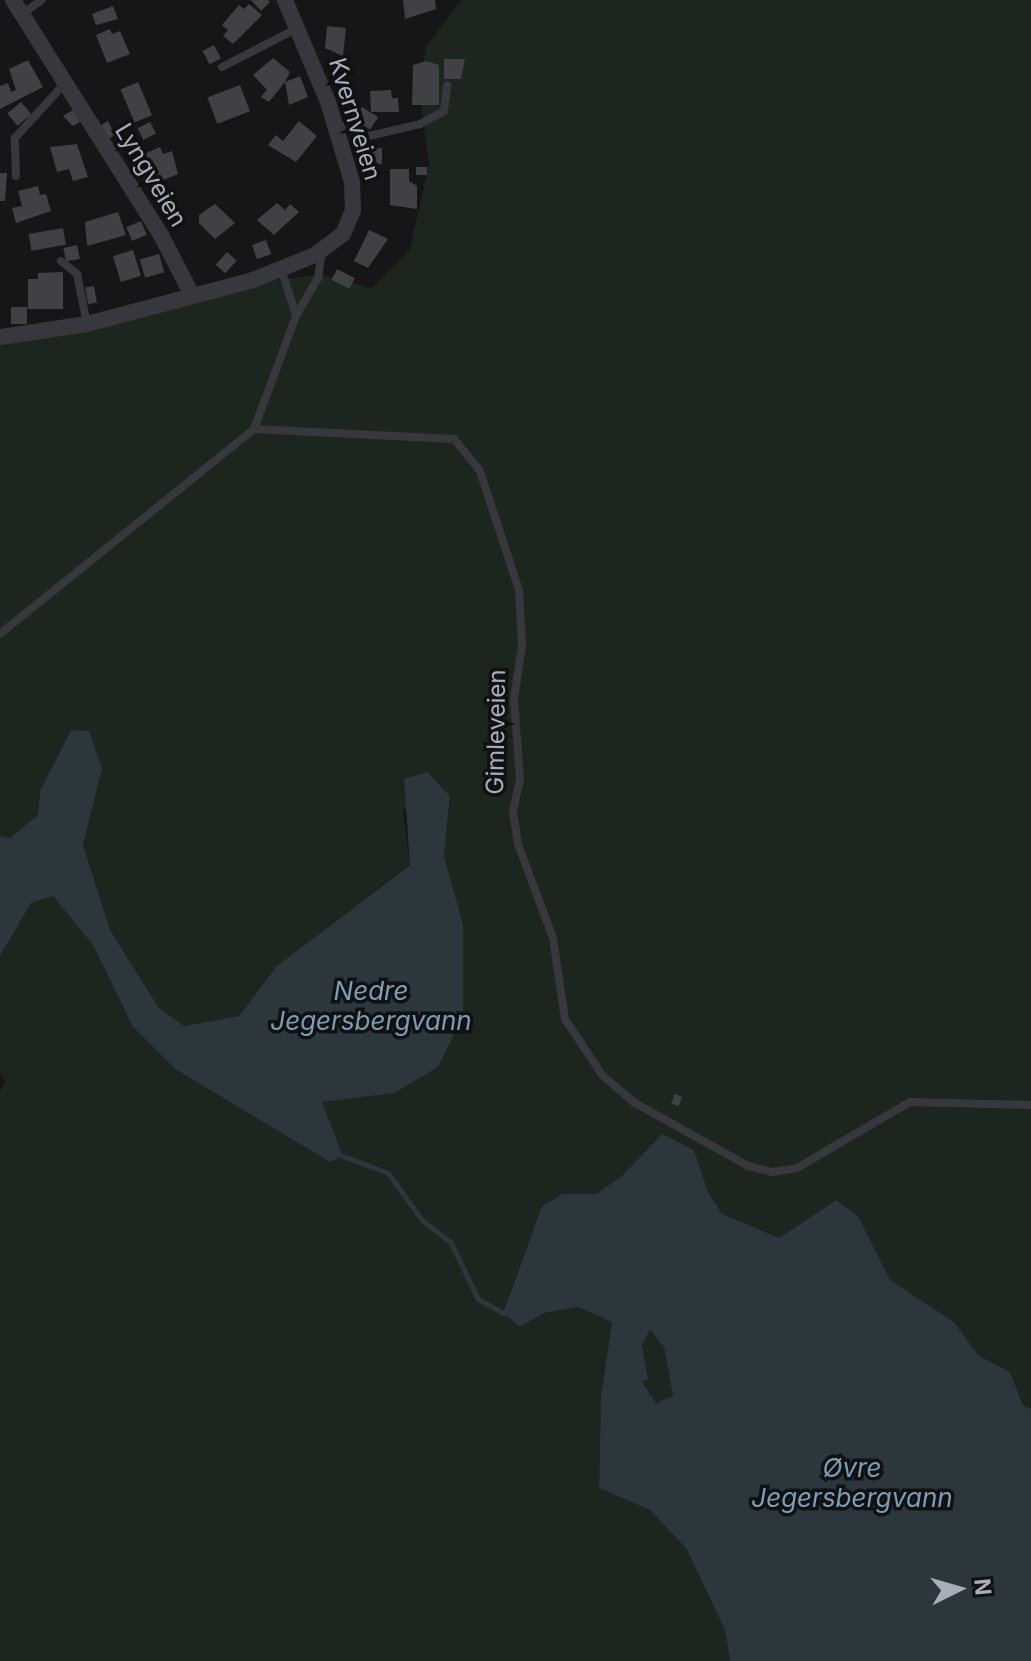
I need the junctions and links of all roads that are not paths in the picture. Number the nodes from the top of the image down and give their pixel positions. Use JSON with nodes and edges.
{"nodes":[{"id":1,"x":42,"y":0,"type":"edge"},
{"id":2,"x":285,"y":0,"type":"edge"},
{"id":3,"x":18,"y":7,"type":"edge"},
{"id":4,"x":299,"y":28,"type":"junction"},
{"id":5,"x":222,"y":67,"type":"dead end"},
{"id":6,"x":66,"y":81,"type":"junction"},
{"id":7,"x":447,"y":85,"type":"dead end"},
{"id":8,"x":335,"y":124,"type":"junction"},
{"id":9,"x":16,"y":176,"type":"dead end"},
{"id":10,"x":322,"y":251,"type":"junction"},
{"id":11,"x":61,"y":261,"type":"dead end"},
{"id":12,"x":281,"y":269,"type":"junction"},
{"id":13,"x":192,"y":295,"type":"junction"},
{"id":14,"x":296,"y":316,"type":"junction"},
{"id":15,"x":87,"y":324,"type":"junction"},
{"id":16,"x":0,"y":337,"type":"edge"},
{"id":17,"x":254,"y":429,"type":"junction"},
{"id":18,"x":0,"y":634,"type":"edge"},
{"id":19,"x":1031,"y":1105,"type":"edge"}],
"edges":[{"from":1,"to":3,"type":"lane","name":"Lyngveien"},
{"from":2,"to":4,"type":"street","name":"Kvernveien"},
{"from":3,"to":6,"type":"street","name":"Lyngveien"},
{"from":4,"to":5,"type":"lane"},
{"from":4,"to":8,"type":"street","name":"Kvernveien"},
{"from":6,"to":9,"type":"lane"},
{"from":6,"to":13,"type":"street","name":"Lyngveien"},
{"from":7,"to":8,"type":"lane"},
{"from":8,"to":10,"type":"street","name":"Kvernveien"},
{"from":10,"to":12,"type":"street","name":"Kvernveien"},
{"from":10,"to":14,"type":"lane"},
{"from":11,"to":15,"type":"lane"},
{"from":12,"to":13,"type":"street","name":"Kvernveien"},
{"from":12,"to":14,"type":"lane"},
{"from":13,"to":15,"type":"street","name":"Kvernveien"},
{"from":14,"to":17,"type":"lane"},
{"from":15,"to":16,"type":"street","name":"Kvernveien"},
{"from":17,"to":18,"type":"lane"},
{"from":17,"to":19,"type":"lane","name":"Gimleveien"}]}
